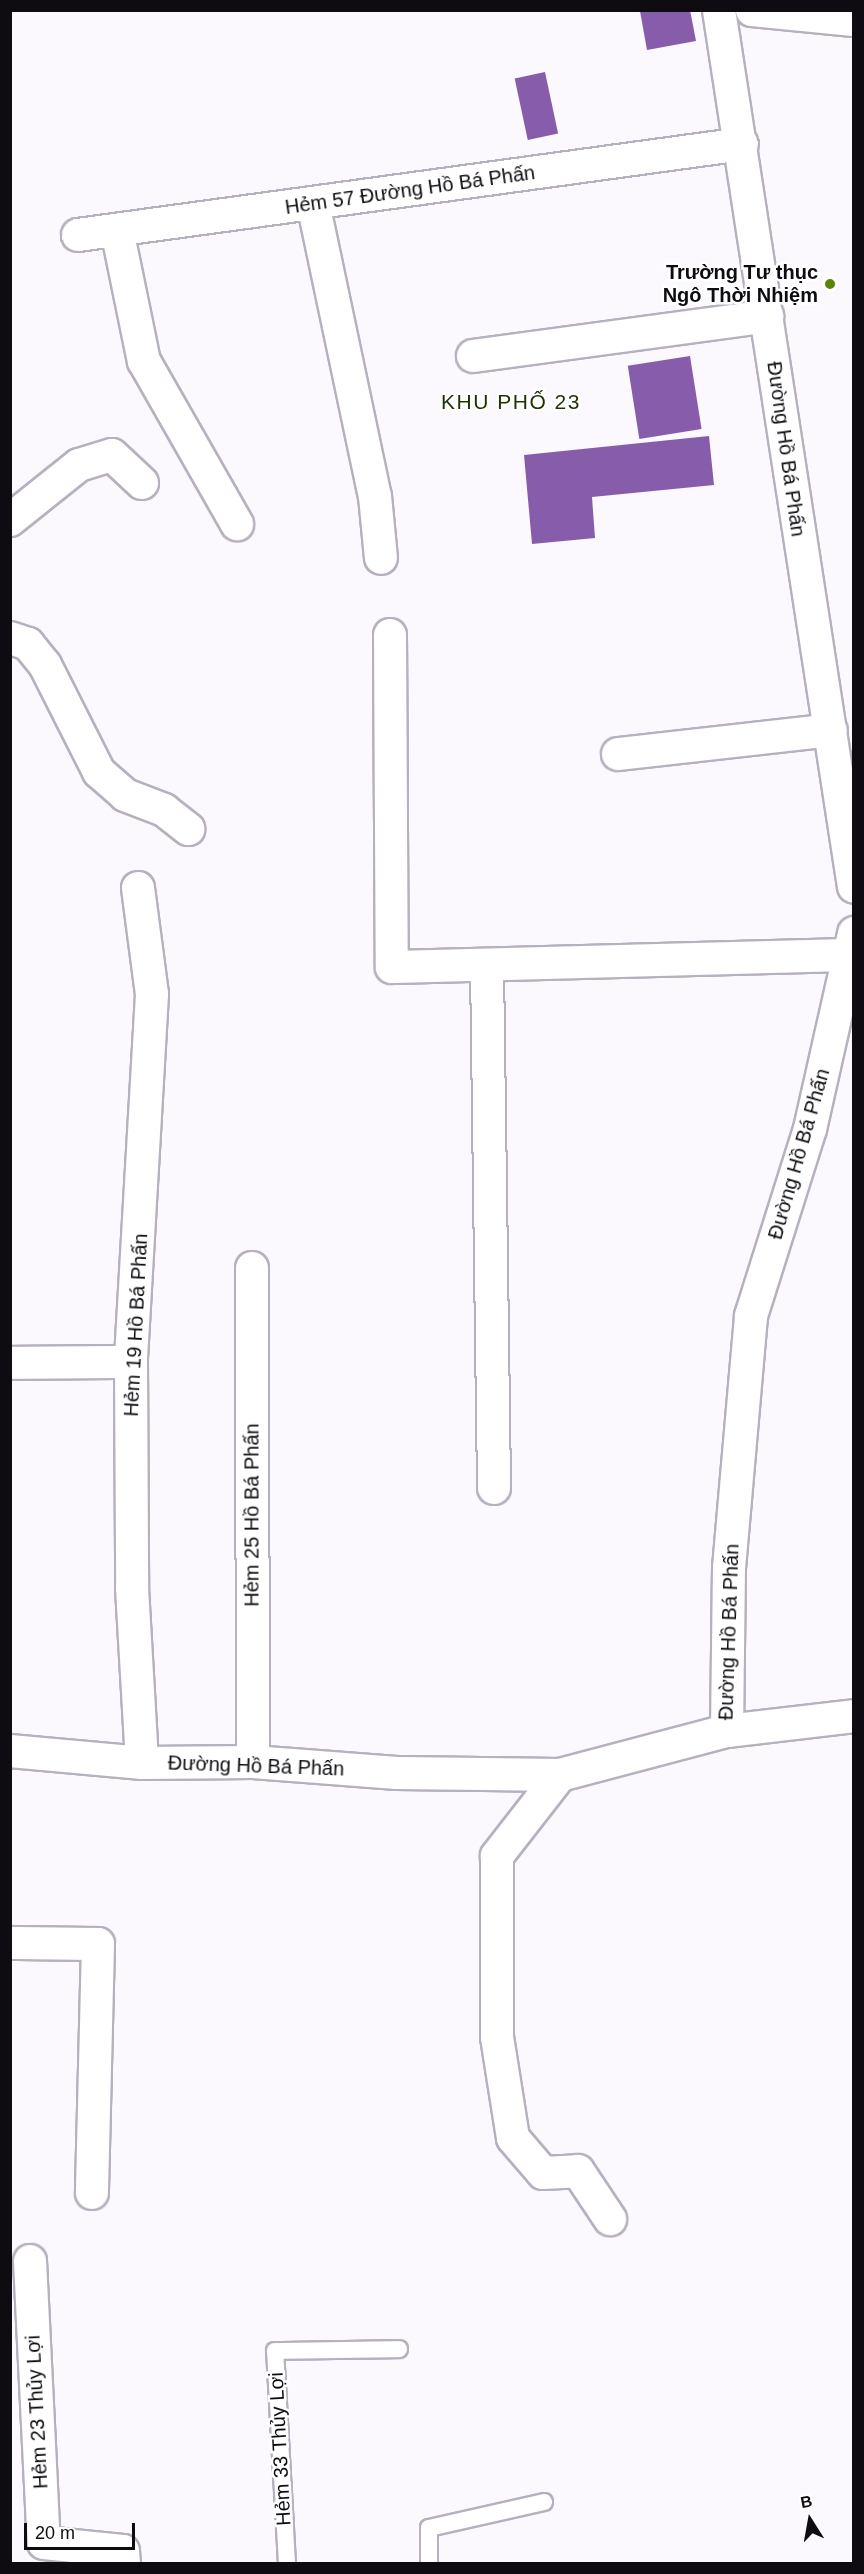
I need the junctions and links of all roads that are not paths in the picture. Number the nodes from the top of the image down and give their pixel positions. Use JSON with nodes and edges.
{"nodes":[{"id":1,"x":719,"y":10,"type":"edge"},
{"id":2,"x":752,"y":10,"type":"edge"},
{"id":3,"x":854,"y":20,"type":"edge"},
{"id":4,"x":742,"y":144,"type":"junction"},
{"id":5,"x":313,"y":203,"type":"junction"},
{"id":6,"x":117,"y":230,"type":"junction"},
{"id":7,"x":78,"y":235,"type":"dead end"},
{"id":8,"x":767,"y":316,"type":"junction"},
{"id":9,"x":473,"y":356,"type":"dead end"},
{"id":10,"x":142,"y":483,"type":"dead end"},
{"id":11,"x":10,"y":520,"type":"edge"},
{"id":12,"x":237,"y":524,"type":"dead end"},
{"id":13,"x":381,"y":558,"type":"dead end"},
{"id":14,"x":390,"y":635,"type":"dead end"},
{"id":15,"x":10,"y":638,"type":"edge"},
{"id":16,"x":831,"y":730,"type":"junction"},
{"id":17,"x":618,"y":754,"type":"dead end"},
{"id":18,"x":188,"y":829,"type":"dead end"},
{"id":19,"x":854,"y":887,"type":"edge"},
{"id":20,"x":138,"y":888,"type":"dead end"},
{"id":21,"x":851,"y":944,"type":"edge"},
{"id":22,"x":487,"y":965,"type":"junction"},
{"id":23,"x":252,"y":1268,"type":"dead end"},
{"id":24,"x":131,"y":1362,"type":"junction"},
{"id":25,"x":10,"y":1363,"type":"edge"},
{"id":26,"x":494,"y":1488,"type":"dead end"},
{"id":27,"x":854,"y":1716,"type":"edge"},
{"id":28,"x":727,"y":1731,"type":"junction"},
{"id":29,"x":10,"y":1751,"type":"edge"},
{"id":30,"x":253,"y":1762,"type":"junction"},
{"id":31,"x":142,"y":1763,"type":"junction"},
{"id":32,"x":560,"y":1775,"type":"junction"},
{"id":33,"x":10,"y":1942,"type":"edge"},
{"id":34,"x":92,"y":2193,"type":"dead end"},
{"id":35,"x":610,"y":2219,"type":"dead end"},
{"id":36,"x":30,"y":2261,"type":"dead end"},
{"id":37,"x":399,"y":2349,"type":"dead end"},
{"id":38,"x":544,"y":2502,"type":"dead end"},
{"id":39,"x":124,"y":2564,"type":"edge"},
{"id":40,"x":287,"y":2564,"type":"edge"},
{"id":41,"x":429,"y":2564,"type":"edge"}],
"edges":[{"from":1,"to":4,"type":"street","name":"Đường Hồ Bá Phấn"},
{"from":2,"to":3,"type":"street"},
{"from":4,"to":5,"type":"street","name":"Hẻm 57 Đường Hồ Bá Phấn"},
{"from":4,"to":8,"type":"street","name":"Đường Hồ Bá Phấn"},
{"from":5,"to":6,"type":"street","name":"Hẻm 57 Đường Hồ Bá Phấn"},
{"from":5,"to":13,"type":"street"},
{"from":6,"to":7,"type":"street","name":"Hẻm 57 Đường Hồ Bá Phấn"},
{"from":6,"to":12,"type":"street"},
{"from":8,"to":9,"type":"street"},
{"from":8,"to":16,"type":"street","name":"Đường Hồ Bá Phấn"},
{"from":10,"to":11,"type":"street"},
{"from":14,"to":22,"type":"street"},
{"from":15,"to":18,"type":"street"},
{"from":16,"to":17,"type":"street"},
{"from":16,"to":19,"type":"street","name":"Đường Hồ Bá Phấn"},
{"from":20,"to":24,"type":"street","name":"Hẻm 19 Hồ Bá Phấn"},
{"from":21,"to":22,"type":"street"},
{"from":21,"to":28,"type":"street","name":"Đường Hồ Bá Phấn"},
{"from":22,"to":26,"type":"street"},
{"from":23,"to":30,"type":"street","name":"Hẻm 25 Hồ Bá Phấn"},
{"from":24,"to":25,"type":"street"},
{"from":24,"to":31,"type":"street","name":"Hẻm 19 Hồ Bá Phấn"},
{"from":27,"to":28,"type":"street"},
{"from":28,"to":32,"type":"street","name":"Đường Hồ Bá Phấn"},
{"from":29,"to":31,"type":"street","name":"Đường Hồ Bá Phấn"},
{"from":30,"to":31,"type":"street","name":"Đường Hồ Bá Phấn"},
{"from":30,"to":32,"type":"street","name":"Đường Hồ Bá Phấn"},
{"from":32,"to":35,"type":"street"},
{"from":33,"to":34,"type":"street"},
{"from":36,"to":39,"type":"street","name":"Hẻm 23 Thủy Lợi"},
{"from":37,"to":40,"type":"lane","name":"Hẻm 33 Thủy Lợi"},
{"from":38,"to":41,"type":"lane"}]}
